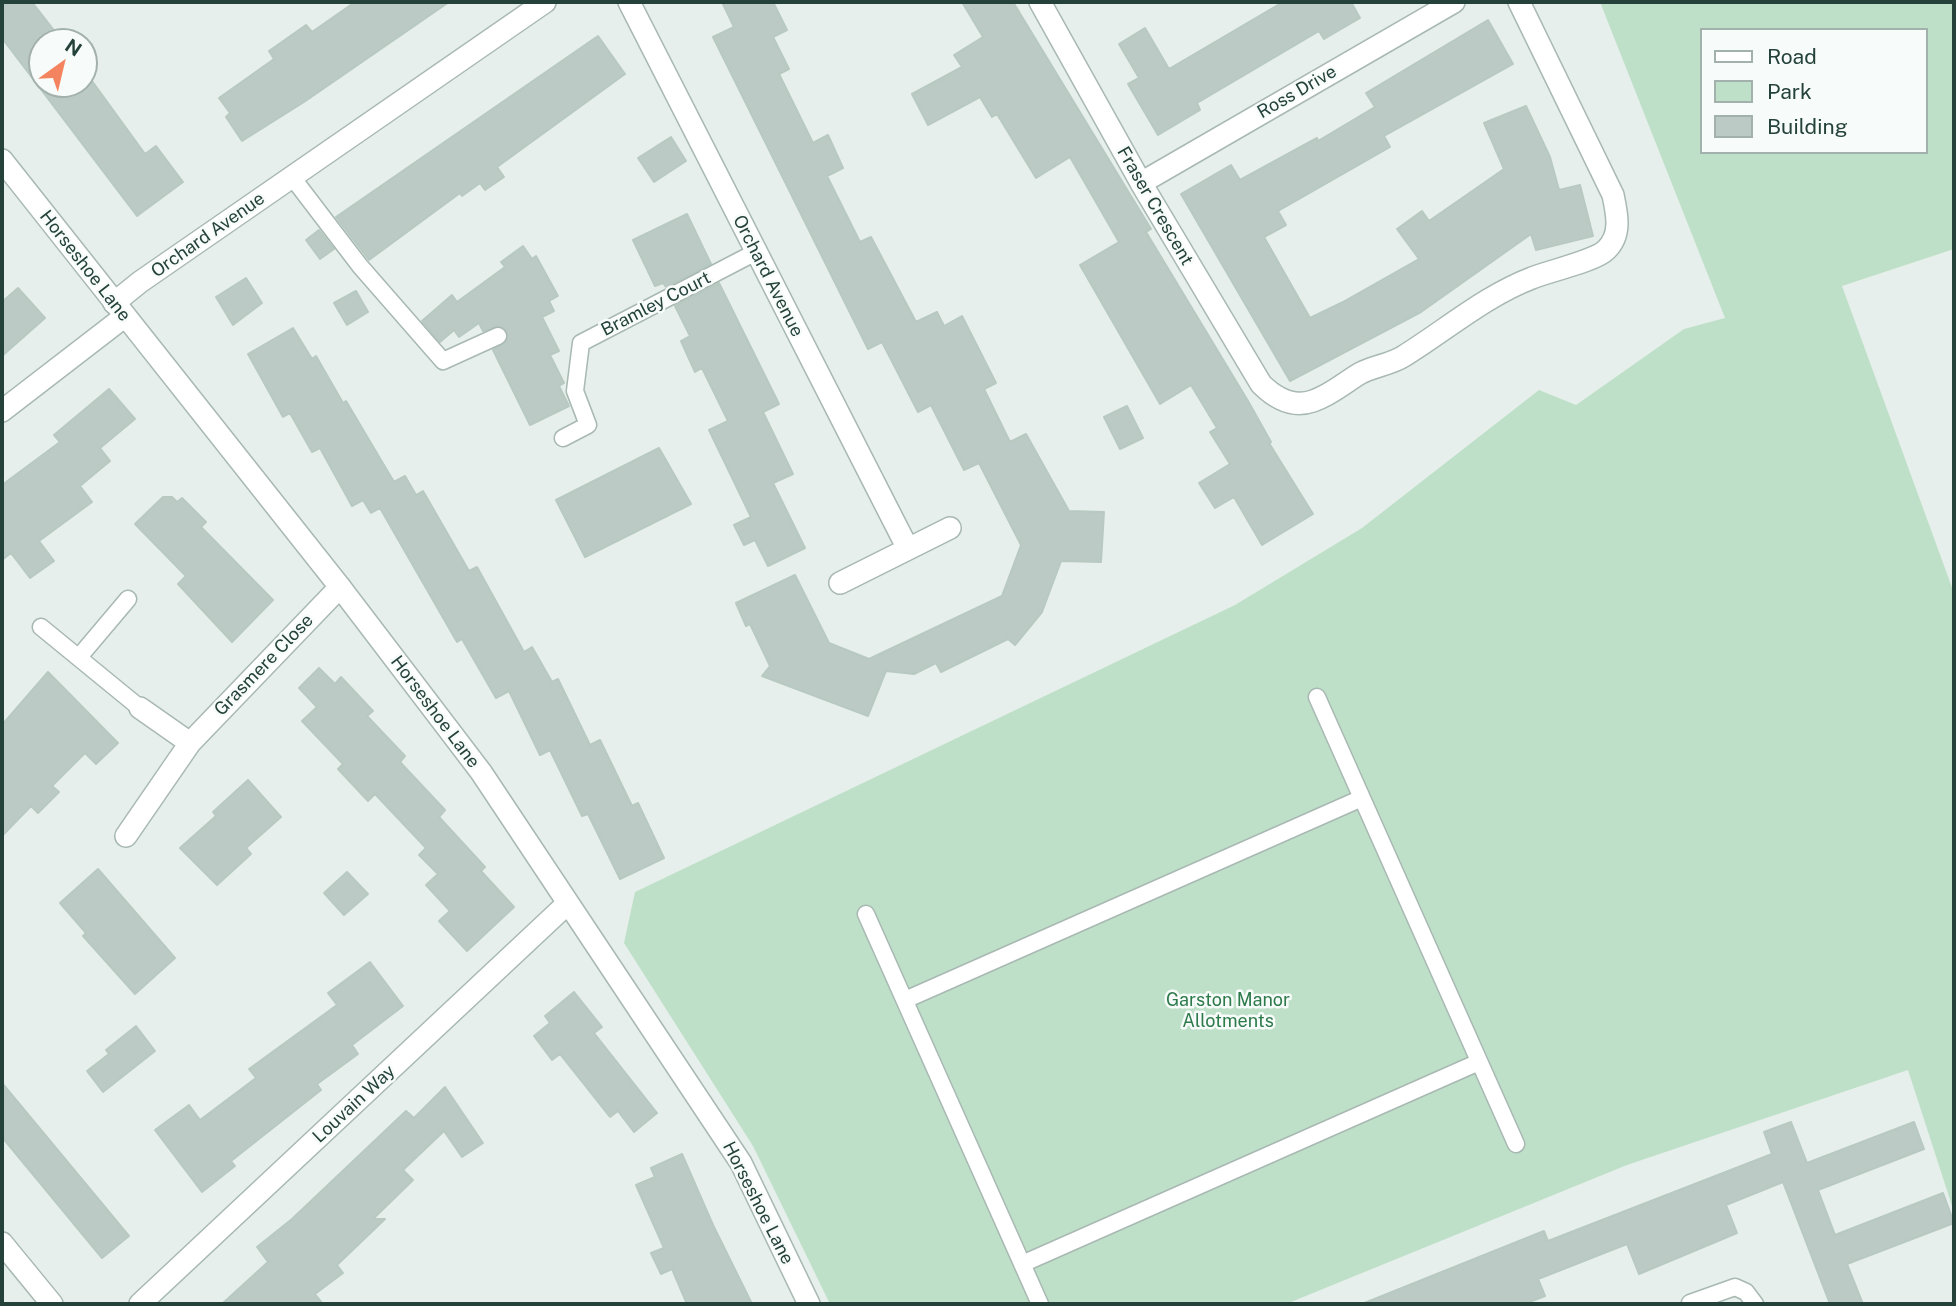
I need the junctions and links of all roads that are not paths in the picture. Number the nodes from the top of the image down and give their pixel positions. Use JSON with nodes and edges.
{"nodes":[{"id":1,"x":545,"y":2,"type":"edge"},
{"id":2,"x":629,"y":2,"type":"edge"},
{"id":3,"x":1040,"y":2,"type":"edge"},
{"id":4,"x":1454,"y":2,"type":"edge"},
{"id":5,"x":1519,"y":2,"type":"edge"},
{"id":6,"x":2,"y":160,"type":"edge"},
{"id":7,"x":292,"y":177,"type":"junction"},
{"id":8,"x":1140,"y":183,"type":"junction"},
{"id":9,"x":756,"y":252,"type":"junction"},
{"id":10,"x":119,"y":310,"type":"junction"},
{"id":11,"x":498,"y":336,"type":"dead end"},
{"id":12,"x":2,"y":411,"type":"edge"},
{"id":13,"x":563,"y":438,"type":"dead end"},
{"id":14,"x":950,"y":528,"type":"dead end"},
{"id":15,"x":908,"y":549,"type":"junction"},
{"id":16,"x":840,"y":583,"type":"dead end"},
{"id":17,"x":340,"y":587,"type":"junction"},
{"id":18,"x":128,"y":599,"type":"dead end"},
{"id":19,"x":41,"y":627,"type":"dead end"},
{"id":20,"x":79,"y":657,"type":"junction"},
{"id":21,"x":1317,"y":697,"type":"dead end"},
{"id":22,"x":140,"y":708,"type":"joint"},
{"id":23,"x":190,"y":743,"type":"junction"},
{"id":24,"x":1362,"y":798,"type":"junction"},
{"id":25,"x":126,"y":836,"type":"dead end"},
{"id":26,"x":567,"y":904,"type":"junction"},
{"id":27,"x":866,"y":914,"type":"dead end"},
{"id":28,"x":905,"y":1000,"type":"junction"},
{"id":29,"x":1479,"y":1062,"type":"junction"},
{"id":30,"x":1516,"y":1144,"type":"dead end"},
{"id":31,"x":2,"y":1243,"type":"edge"},
{"id":32,"x":1022,"y":1264,"type":"junction"},
{"id":33,"x":1690,"y":1303,"type":"edge"},
{"id":34,"x":52,"y":1304,"type":"edge"},
{"id":35,"x":140,"y":1304,"type":"edge"},
{"id":36,"x":808,"y":1304,"type":"edge"},
{"id":37,"x":1040,"y":1304,"type":"edge"},
{"id":38,"x":1755,"y":1304,"type":"edge"}],
"edges":[{"from":1,"to":7,"type":"street","name":"Orchard Avenue"},
{"from":2,"to":9,"type":"street","name":"Orchard Avenue"},
{"from":3,"to":8,"type":"street","name":"Fraser Crescent"},
{"from":4,"to":8,"type":"street","name":"Ross Drive"},
{"from":5,"to":8,"type":"street","name":"Fraser Crescent"},
{"from":6,"to":10,"type":"street","name":"Horseshoe Lane"},
{"from":7,"to":10,"type":"street","name":"Orchard Avenue"},
{"from":7,"to":11,"type":"lane"},
{"from":9,"to":13,"type":"lane","name":"Bramley Court"},
{"from":9,"to":15,"type":"street","name":"Orchard Avenue"},
{"from":10,"to":12,"type":"street","name":"Orchard Avenue"},
{"from":10,"to":17,"type":"street","name":"Horseshoe Lane"},
{"from":14,"to":15,"type":"street"},
{"from":15,"to":16,"type":"street"},
{"from":17,"to":23,"type":"street","name":"Grasmere Close"},
{"from":17,"to":26,"type":"street","name":"Horseshoe Lane"},
{"from":18,"to":20,"type":"lane"},
{"from":19,"to":20,"type":"lane"},
{"from":20,"to":22,"type":"lane"},
{"from":21,"to":24,"type":"lane"},
{"from":22,"to":23,"type":"street"},
{"from":23,"to":25,"type":"street","name":"Grasmere Close"},
{"from":24,"to":28,"type":"lane"},
{"from":24,"to":29,"type":"lane"},
{"from":26,"to":35,"type":"street","name":"Louvain Way"},
{"from":26,"to":36,"type":"street","name":"Horseshoe Lane"},
{"from":27,"to":28,"type":"lane"},
{"from":28,"to":32,"type":"lane"},
{"from":29,"to":30,"type":"lane"},
{"from":29,"to":32,"type":"lane"},
{"from":31,"to":34,"type":"street"},
{"from":32,"to":37,"type":"lane"},
{"from":33,"to":38,"type":"lane"}]}
